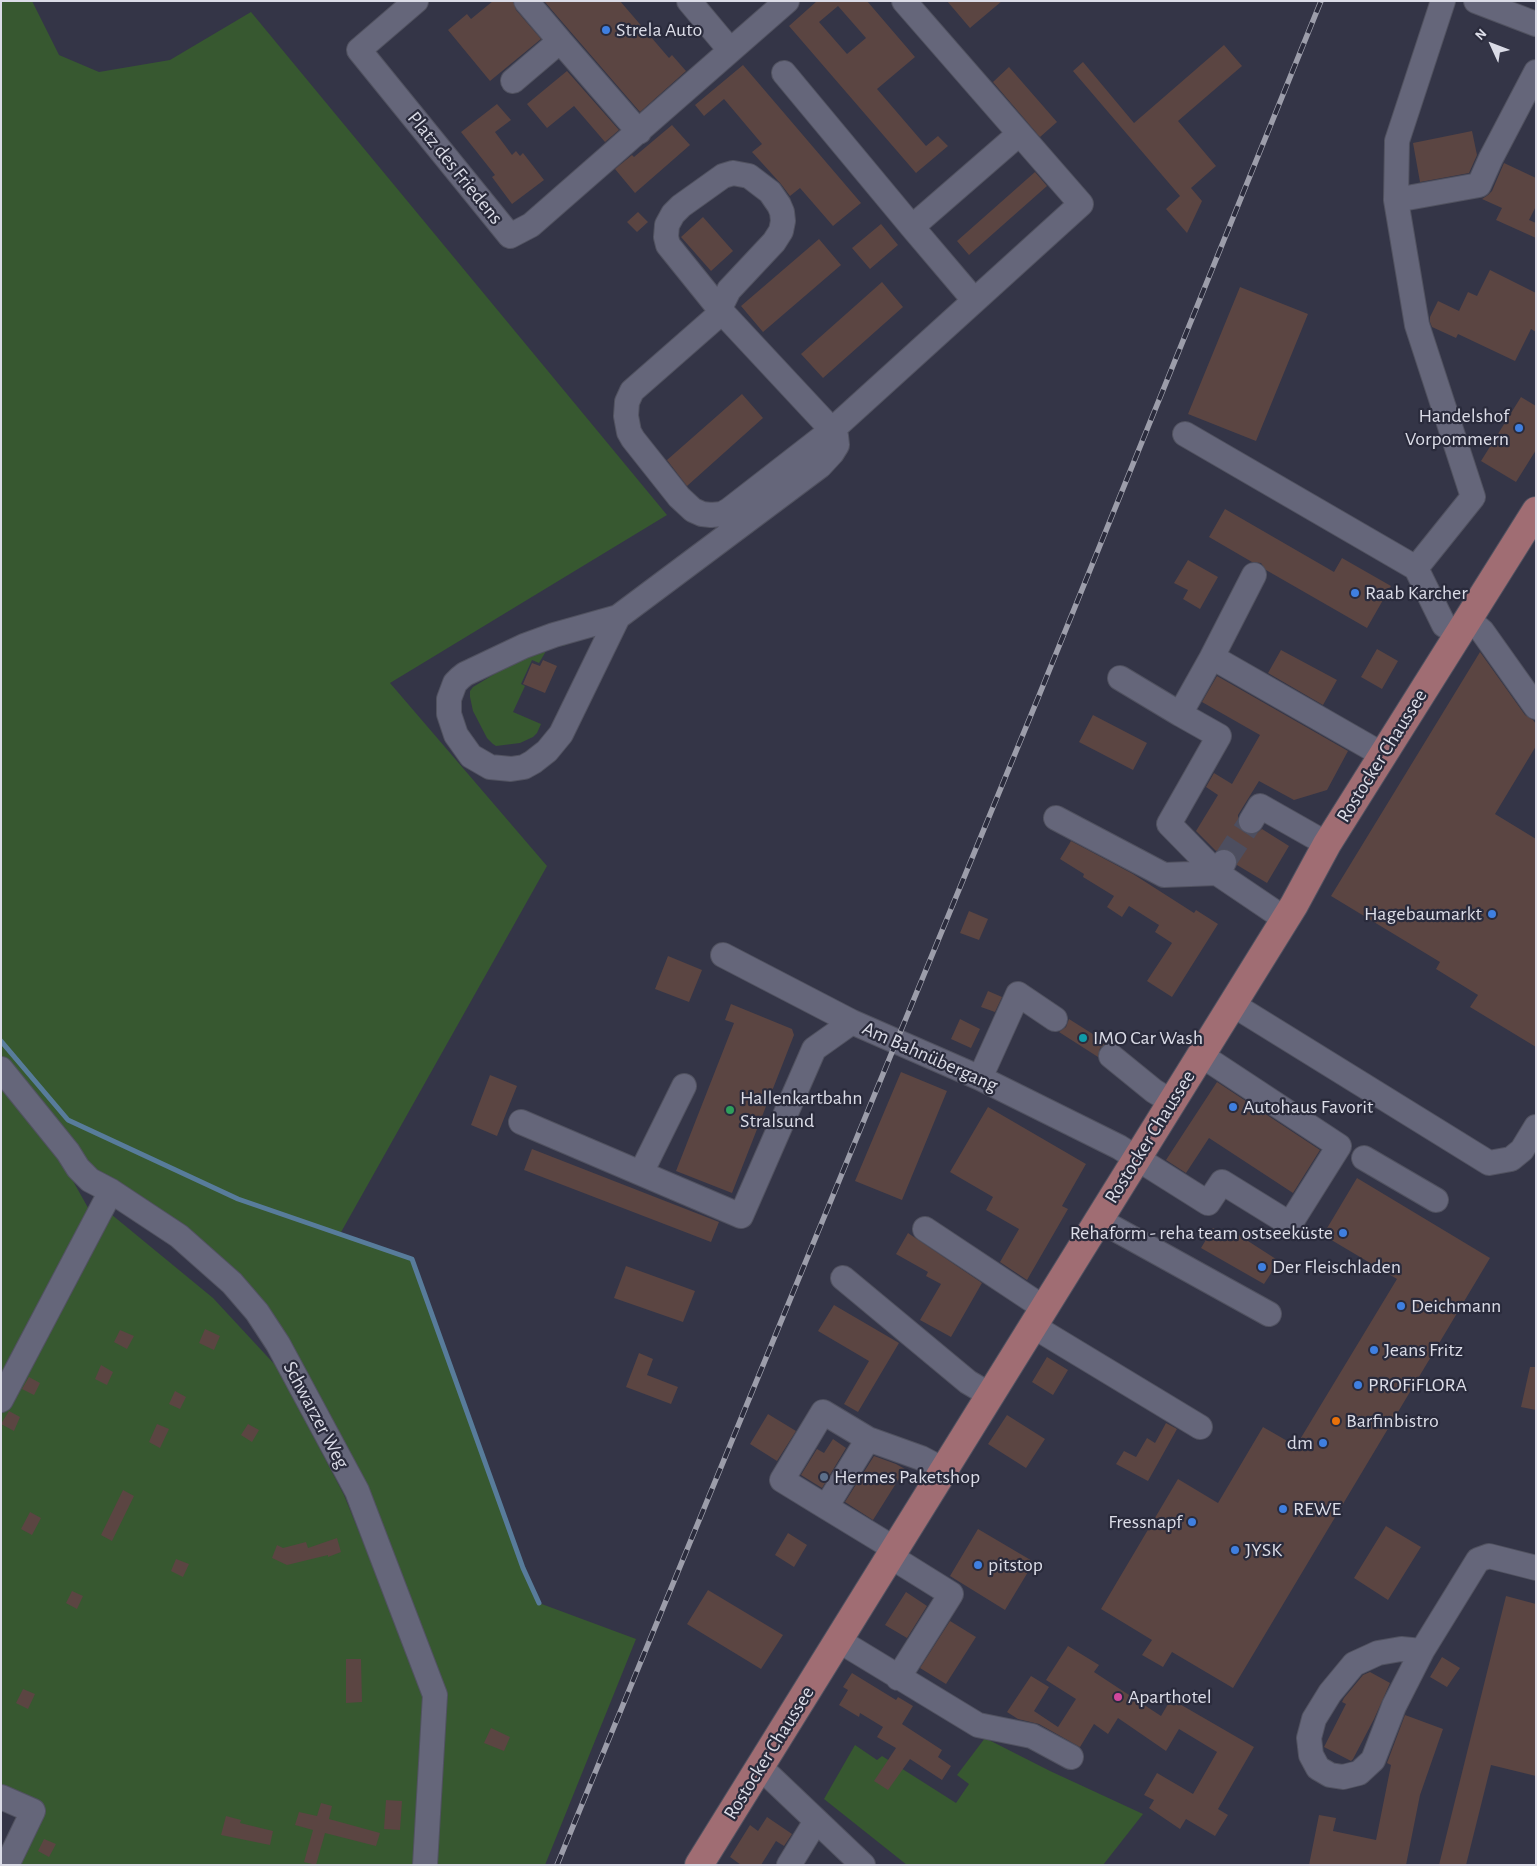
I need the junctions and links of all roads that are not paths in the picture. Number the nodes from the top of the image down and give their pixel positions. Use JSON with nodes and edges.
{"nodes":[{"id":1,"x":416,"y":1,"type":"edge"},
{"id":2,"x":526,"y":1,"type":"edge"},
{"id":3,"x":690,"y":1,"type":"edge"},
{"id":4,"x":787,"y":1,"type":"edge"},
{"id":5,"x":904,"y":1,"type":"edge"},
{"id":6,"x":1442,"y":1,"type":"edge"},
{"id":7,"x":1476,"y":1,"type":"edge"},
{"id":8,"x":1536,"y":24,"type":"edge"},
{"id":9,"x":560,"y":42,"type":"junction"},
{"id":10,"x":730,"y":50,"type":"junction"},
{"id":11,"x":1536,"y":72,"type":"edge"},
{"id":12,"x":784,"y":73,"type":"dead end"},
{"id":13,"x":513,"y":81,"type":"dead end"},
{"id":14,"x":639,"y":132,"type":"junction"},
{"id":15,"x":1019,"y":134,"type":"junction"},
{"id":16,"x":1396,"y":200,"type":"junction"},
{"id":17,"x":912,"y":228,"type":"junction"},
{"id":18,"x":974,"y":300,"type":"junction"},
{"id":19,"x":722,"y":312,"type":"junction"},
{"id":20,"x":832,"y":430,"type":"junction"},
{"id":21,"x":1185,"y":434,"type":"dead end"},
{"id":22,"x":1536,"y":511,"type":"edge"},
{"id":23,"x":1416,"y":568,"type":"junction"},
{"id":24,"x":1254,"y":575,"type":"dead end"},
{"id":25,"x":618,"y":617,"type":"junction"},
{"id":26,"x":1463,"y":626,"type":"junction"},
{"id":27,"x":1212,"y":657,"type":"junction"},
{"id":28,"x":1120,"y":678,"type":"dead end"},
{"id":29,"x":1536,"y":707,"type":"edge"},
{"id":30,"x":1180,"y":714,"type":"junction"},
{"id":31,"x":1384,"y":754,"type":"junction"},
{"id":32,"x":1056,"y":818,"type":"dead end"},
{"id":33,"x":1251,"y":820,"type":"tunnel mouth"},
{"id":34,"x":1327,"y":844,"type":"junction"},
{"id":35,"x":1220,"y":868,"type":"junction"},
{"id":36,"x":1285,"y":919,"type":"junction"},
{"id":37,"x":724,"y":955,"type":"dead end"},
{"id":38,"x":1232,"y":1004,"type":"junction"},
{"id":39,"x":1055,"y":1019,"type":"dead end"},
{"id":40,"x":852,"y":1022,"type":"junction"},
{"id":41,"x":1201,"y":1054,"type":"junction"},
{"id":42,"x":1112,"y":1056,"type":"dead end"},
{"id":43,"x":1,"y":1069,"type":"edge"},
{"id":44,"x":980,"y":1078,"type":"junction"},
{"id":45,"x":684,"y":1086,"type":"dead end"},
{"id":46,"x":1172,"y":1102,"type":"junction"},
{"id":47,"x":521,"y":1122,"type":"dead end"},
{"id":48,"x":1536,"y":1127,"type":"edge"},
{"id":49,"x":1137,"y":1158,"type":"junction"},
{"id":50,"x":1364,"y":1158,"type":"dead end"},
{"id":51,"x":641,"y":1173,"type":"junction"},
{"id":52,"x":111,"y":1191,"type":"junction"},
{"id":53,"x":1436,"y":1200,"type":"dead end"},
{"id":54,"x":1099,"y":1220,"type":"junction"},
{"id":55,"x":925,"y":1228,"type":"dead end"},
{"id":56,"x":843,"y":1278,"type":"dead end"},
{"id":57,"x":1269,"y":1314,"type":"dead end"},
{"id":58,"x":1039,"y":1317,"type":"junction"},
{"id":59,"x":990,"y":1395,"type":"junction"},
{"id":60,"x":1,"y":1400,"type":"edge"},
{"id":61,"x":1200,"y":1427,"type":"dead end"},
{"id":62,"x":868,"y":1439,"type":"junction"},
{"id":63,"x":944,"y":1470,"type":"junction"},
{"id":64,"x":826,"y":1507,"type":"junction"},
{"id":65,"x":893,"y":1552,"type":"junction"},
{"id":66,"x":1536,"y":1568,"type":"edge"},
{"id":67,"x":838,"y":1640,"type":"junction"},
{"id":68,"x":1422,"y":1651,"type":"junction"},
{"id":69,"x":898,"y":1678,"type":"junction"},
{"id":70,"x":1071,"y":1757,"type":"dead end"},
{"id":71,"x":760,"y":1767,"type":"junction"},
{"id":72,"x":1,"y":1797,"type":"edge"},
{"id":73,"x":816,"y":1821,"type":"junction"},
{"id":74,"x":701,"y":1864,"type":"edge"},
{"id":75,"x":6,"y":1865,"type":"edge"},
{"id":76,"x":425,"y":1865,"type":"edge"},
{"id":77,"x":789,"y":1865,"type":"edge"},
{"id":78,"x":863,"y":1865,"type":"edge"}],
"edges":[{"from":1,"to":14,"type":"street","name":"Platz des Friedens"},
{"from":2,"to":9,"type":"street"},
{"from":3,"to":10,"type":"street"},
{"from":4,"to":10,"type":"street","name":"Platz des Friedens"},
{"from":5,"to":15,"type":"street"},
{"from":6,"to":16,"type":"street"},
{"from":7,"to":8,"type":"street"},
{"from":9,"to":13,"type":"street"},
{"from":9,"to":14,"type":"street"},
{"from":10,"to":14,"type":"street","name":"Platz des Friedens"},
{"from":11,"to":16,"type":"street"},
{"from":12,"to":17,"type":"street"},
{"from":15,"to":17,"type":"street"},
{"from":15,"to":18,"type":"street"},
{"from":16,"to":23,"type":"street"},
{"from":17,"to":18,"type":"street"},
{"from":18,"to":20,"type":"street"},
{"from":19,"to":19,"type":"street"},
{"from":19,"to":20,"type":"street"},
{"from":19,"to":20,"type":"street"},
{"from":20,"to":25,"type":"street"},
{"from":21,"to":23,"type":"street"},
{"from":22,"to":26,"type":"main road","name":"Rostocker Chaussee"},
{"from":23,"to":26,"type":"street"},
{"from":24,"to":27,"type":"street"},
{"from":25,"to":25,"type":"street"},
{"from":26,"to":29,"type":"street"},
{"from":26,"to":31,"type":"main road","name":"Rostocker Chaussee"},
{"from":27,"to":30,"type":"street"},
{"from":27,"to":31,"type":"street"},
{"from":28,"to":30,"type":"street"},
{"from":30,"to":35,"type":"street"},
{"from":31,"to":34,"type":"main road","name":"Rostocker Chaussee"},
{"from":32,"to":35,"type":"street"},
{"from":33,"to":34,"type":"street"},
{"from":34,"to":36,"type":"main road","name":"Rostocker Chaussee"},
{"from":35,"to":36,"type":"street"},
{"from":36,"to":38,"type":"main road","name":"Rostocker Chaussee"},
{"from":37,"to":40,"type":"street","name":"Am Bahnübergang"},
{"from":38,"to":41,"type":"main road","name":"Rostocker Chaussee"},
{"from":38,"to":48,"type":"street"},
{"from":39,"to":44,"type":"street"},
{"from":40,"to":44,"type":"street","name":"Am Bahnübergang"},
{"from":40,"to":51,"type":"street"},
{"from":41,"to":46,"type":"main road","name":"Rostocker Chaussee"},
{"from":41,"to":49,"type":"street","name":"Am Bahnübergang"},
{"from":42,"to":46,"type":"street"},
{"from":43,"to":52,"type":"street","name":"Schwarzer Weg"},
{"from":44,"to":49,"type":"street","name":"Am Bahnübergang"},
{"from":45,"to":51,"type":"street"},
{"from":46,"to":49,"type":"main road","name":"Rostocker Chaussee"},
{"from":47,"to":51,"type":"street"},
{"from":49,"to":54,"type":"main road","name":"Rostocker Chaussee"},
{"from":50,"to":53,"type":"street"},
{"from":52,"to":60,"type":"street"},
{"from":52,"to":76,"type":"street","name":"Schwarzer Weg"},
{"from":54,"to":57,"type":"street","name":"Rostocker Chaussee"},
{"from":54,"to":58,"type":"main road","name":"Rostocker Chaussee"},
{"from":55,"to":58,"type":"street"},
{"from":56,"to":59,"type":"street"},
{"from":58,"to":59,"type":"main road","name":"Rostocker Chaussee"},
{"from":58,"to":61,"type":"street"},
{"from":59,"to":63,"type":"main road","name":"Rostocker Chaussee"},
{"from":62,"to":63,"type":"street"},
{"from":62,"to":64,"type":"street"},
{"from":62,"to":64,"type":"street"},
{"from":63,"to":65,"type":"main road","name":"Rostocker Chaussee"},
{"from":64,"to":65,"type":"street"},
{"from":65,"to":67,"type":"main road","name":"Rostocker Chaussee"},
{"from":65,"to":69,"type":"street"},
{"from":66,"to":68,"type":"street"},
{"from":67,"to":69,"type":"street"},
{"from":67,"to":71,"type":"main road","name":"Rostocker Chaussee"},
{"from":68,"to":68,"type":"street"},
{"from":69,"to":70,"type":"street"},
{"from":71,"to":73,"type":"street"},
{"from":71,"to":74,"type":"main road","name":"Rostocker Chaussee"},
{"from":72,"to":75,"type":"street"},
{"from":73,"to":77,"type":"street"},
{"from":73,"to":78,"type":"street"}]}
